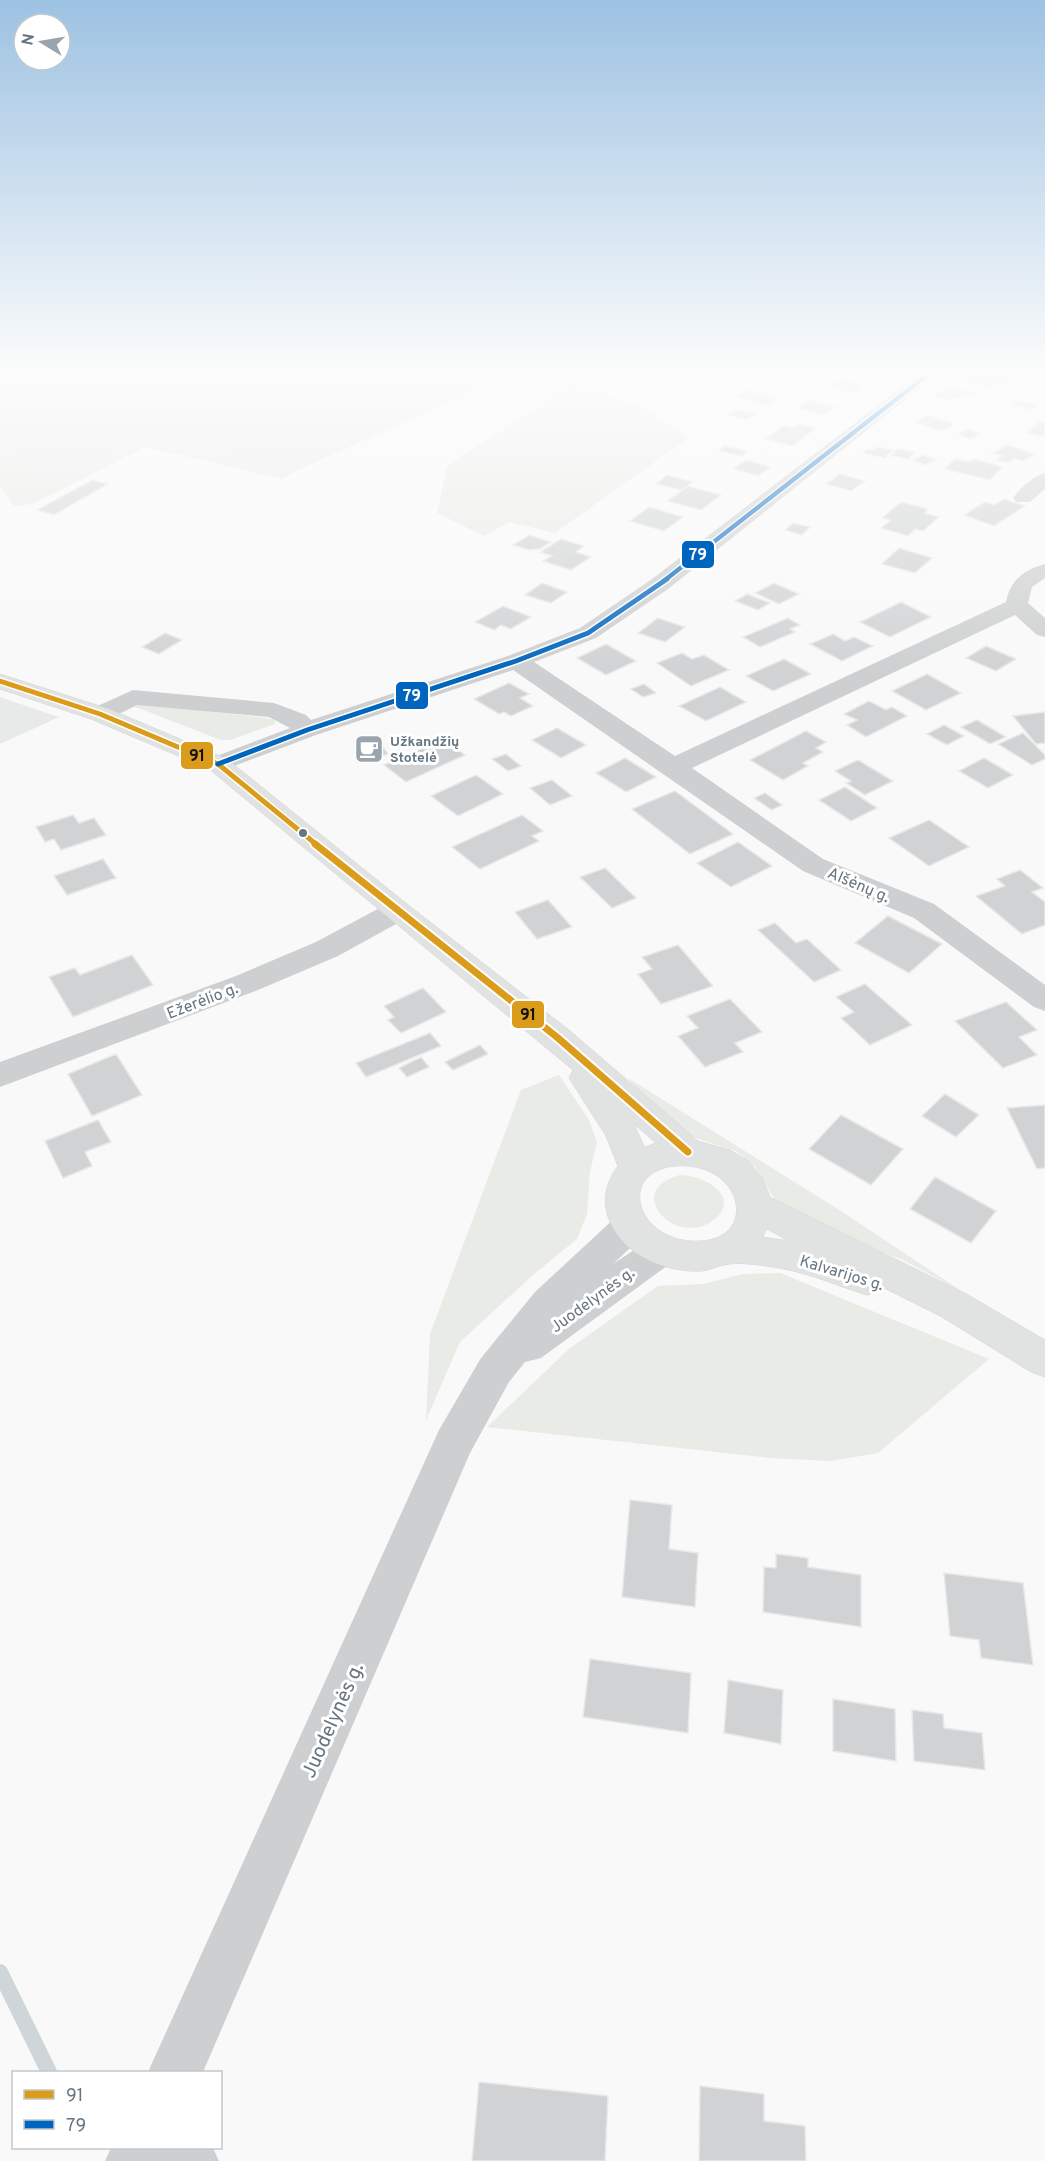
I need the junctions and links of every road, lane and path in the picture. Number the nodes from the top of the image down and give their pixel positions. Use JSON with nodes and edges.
{"nodes":[{"id":1,"x":802,"y":473,"type":"edge"},
{"id":2,"x":1045,"y":479,"type":"edge"},
{"id":3,"x":1023,"y":498,"type":"dead end"},
{"id":4,"x":1045,"y":570,"type":"edge"},
{"id":5,"x":1017,"y":605,"type":"junction"},
{"id":6,"x":1045,"y":630,"type":"edge"},
{"id":7,"x":516,"y":662,"type":"junction"},
{"id":8,"x":0,"y":681,"type":"edge"},
{"id":9,"x":100,"y":714,"type":"junction"},
{"id":10,"x":307,"y":730,"type":"junction"},
{"id":11,"x":219,"y":764,"type":"junction"},
{"id":12,"x":673,"y":767,"type":"junction"},
{"id":13,"x":397,"y":910,"type":"junction"},
{"id":14,"x":1045,"y":1000,"type":"edge"},
{"id":15,"x":558,"y":1038,"type":"junction"},
{"id":16,"x":0,"y":1075,"type":"edge"},
{"id":17,"x":688,"y":1152,"type":"junction"},
{"id":18,"x":636,"y":1168,"type":"junction"},
{"id":19,"x":755,"y":1205,"type":"junction"},
{"id":20,"x":630,"y":1226,"type":"junction"},
{"id":21,"x":727,"y":1249,"type":"junction"},
{"id":22,"x":662,"y":1250,"type":"junction"},
{"id":23,"x":955,"y":1307,"type":"junction"},
{"id":24,"x":1045,"y":1360,"type":"edge"},
{"id":25,"x":495,"y":1370,"type":"junction"},
{"id":26,"x":176,"y":2071,"type":"edge"}],
"edges":[{"from":1,"to":7,"type":"street"},
{"from":2,"to":3,"type":"street"},
{"from":4,"to":5,"type":"street"},
{"from":5,"to":6,"type":"street"},
{"from":5,"to":12,"type":"street"},
{"from":7,"to":10,"type":"street"},
{"from":7,"to":12,"type":"street","name":"Alšėnų g."},
{"from":8,"to":9,"type":"main road"},
{"from":9,"to":10,"type":"street"},
{"from":9,"to":11,"type":"main road"},
{"from":10,"to":11,"type":"street"},
{"from":11,"to":13,"type":"main road"},
{"from":12,"to":14,"type":"street","name":"Alšėnų g."},
{"from":13,"to":15,"type":"main road"},
{"from":13,"to":16,"type":"street","name":"Ežerėlio g."},
{"from":15,"to":17,"type":"main road"},
{"from":15,"to":18,"type":"main road"},
{"from":17,"to":18,"type":"main road"},
{"from":17,"to":19,"type":"main road"},
{"from":18,"to":20,"type":"main road"},
{"from":19,"to":21,"type":"main road"},
{"from":19,"to":23,"type":"main road","name":"Kalvarijos g."},
{"from":20,"to":22,"type":"main road"},
{"from":20,"to":25,"type":"street","name":"Juodelynės g."},
{"from":21,"to":22,"type":"main road"},
{"from":21,"to":23,"type":"main road","name":"Kalvarijos g."},
{"from":22,"to":25,"type":"street","name":"Juodelynės g."},
{"from":23,"to":24,"type":"main road","name":"Kalvarijos g."},
{"from":25,"to":26,"type":"street","name":"Juodelynės g."}]}
